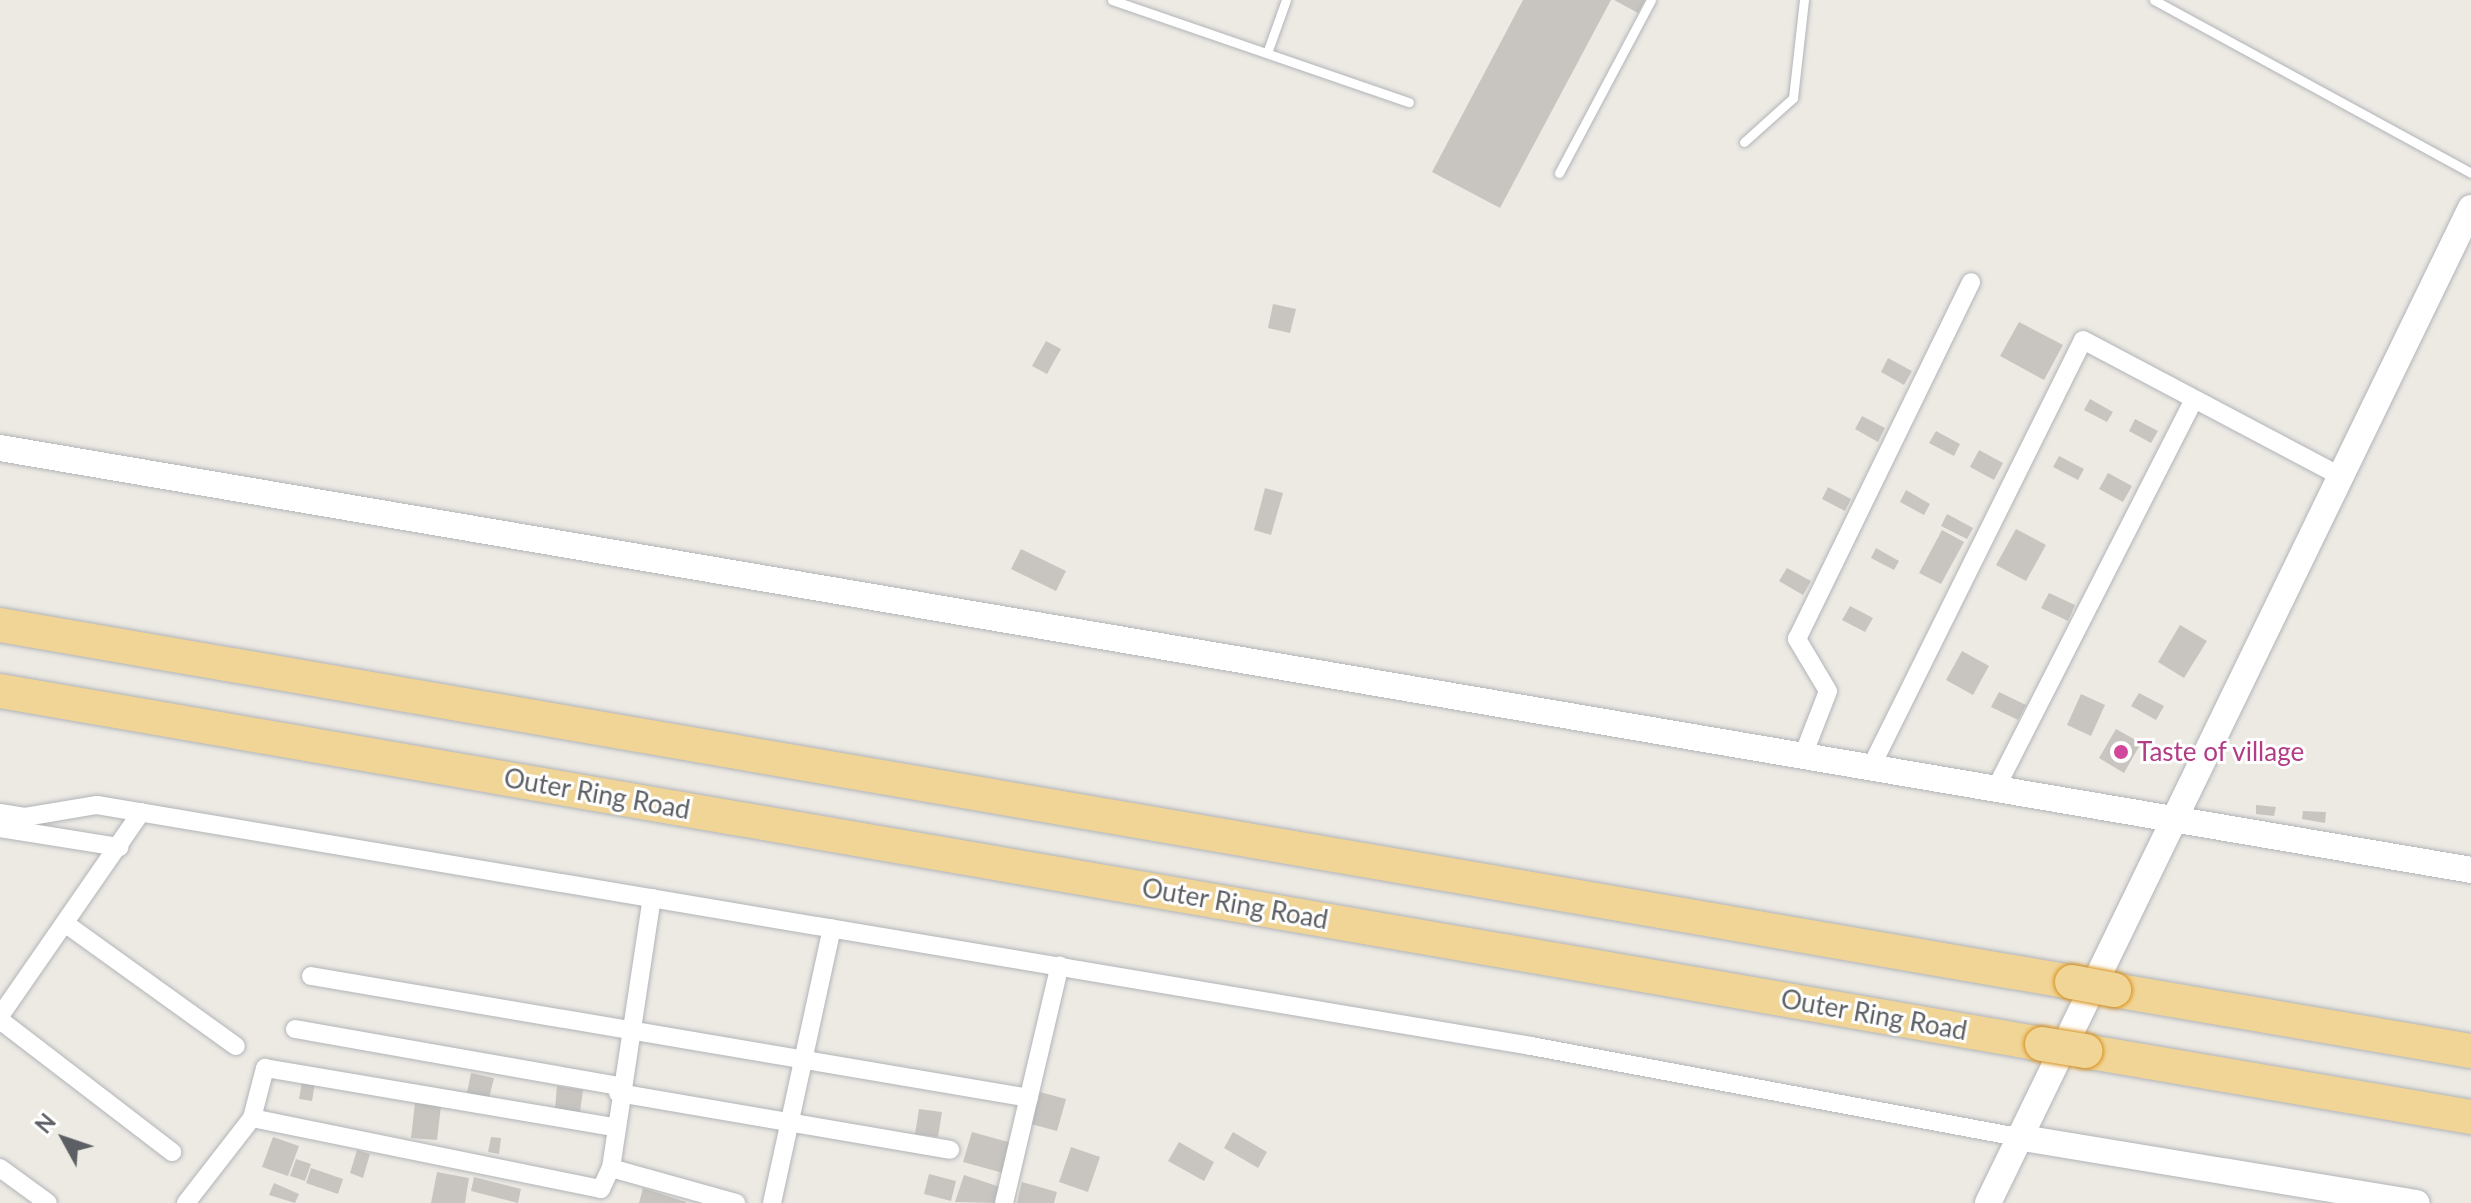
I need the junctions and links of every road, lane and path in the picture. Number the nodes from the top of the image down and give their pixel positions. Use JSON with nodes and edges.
{"nodes":[{"id":1,"x":1112,"y":0,"type":"edge"},
{"id":2,"x":1286,"y":0,"type":"edge"},
{"id":3,"x":1651,"y":0,"type":"edge"},
{"id":4,"x":1804,"y":0,"type":"edge"},
{"id":5,"x":2154,"y":0,"type":"edge"},
{"id":6,"x":1267,"y":53,"type":"junction"},
{"id":7,"x":1409,"y":102,"type":"dead end"},
{"id":8,"x":1744,"y":142,"type":"dead end"},
{"id":9,"x":1559,"y":173,"type":"dead end"},
{"id":10,"x":2471,"y":173,"type":"edge"},
{"id":11,"x":2471,"y":208,"type":"edge"},
{"id":12,"x":1971,"y":282,"type":"dead end"},
{"id":13,"x":2193,"y":401,"type":"junction"},
{"id":14,"x":0,"y":448,"type":"edge"},
{"id":15,"x":2342,"y":477,"type":"junction"},
{"id":16,"x":0,"y":625,"type":"edge"},
{"id":17,"x":0,"y":691,"type":"edge"},
{"id":18,"x":1804,"y":753,"type":"junction"},
{"id":19,"x":1872,"y":765,"type":"junction"},
{"id":20,"x":1997,"y":786,"type":"junction"},
{"id":21,"x":92,"y":806,"type":"junction"},
{"id":22,"x":141,"y":812,"type":"junction"},
{"id":23,"x":0,"y":813,"type":"edge"},
{"id":24,"x":2169,"y":820,"type":"junction"},
{"id":25,"x":0,"y":828,"type":"edge"},
{"id":26,"x":79,"y":841,"type":"junction"},
{"id":27,"x":119,"y":847,"type":"junction"},
{"id":28,"x":2471,"y":870,"type":"edge"},
{"id":29,"x":652,"y":898,"type":"junction"},
{"id":30,"x":66,"y":924,"type":"junction"},
{"id":31,"x":832,"y":928,"type":"junction"},
{"id":32,"x":1060,"y":965,"type":"junction"},
{"id":33,"x":311,"y":976,"type":"dead end"},
{"id":34,"x":0,"y":1018,"type":"edge"},
{"id":35,"x":295,"y":1029,"type":"dead end"},
{"id":36,"x":626,"y":1029,"type":"junction"},
{"id":37,"x":236,"y":1046,"type":"dead end"},
{"id":38,"x":2471,"y":1051,"type":"edge"},
{"id":39,"x":804,"y":1060,"type":"junction"},
{"id":40,"x":618,"y":1090,"type":"junction"},
{"id":41,"x":1029,"y":1098,"type":"junction"},
{"id":42,"x":2471,"y":1117,"type":"edge"},
{"id":43,"x":252,"y":1118,"type":"junction"},
{"id":44,"x":790,"y":1123,"type":"junction"},
{"id":45,"x":614,"y":1127,"type":"junction"},
{"id":46,"x":2023,"y":1138,"type":"junction"},
{"id":47,"x":950,"y":1150,"type":"dead end"},
{"id":48,"x":172,"y":1152,"type":"dead end"},
{"id":49,"x":0,"y":1168,"type":"edge"},
{"id":50,"x":611,"y":1168,"type":"junction"},
{"id":51,"x":48,"y":1203,"type":"edge"},
{"id":52,"x":186,"y":1203,"type":"edge"},
{"id":53,"x":736,"y":1203,"type":"edge"},
{"id":54,"x":772,"y":1203,"type":"edge"},
{"id":55,"x":1004,"y":1203,"type":"edge"},
{"id":56,"x":1988,"y":1203,"type":"edge"},
{"id":57,"x":2417,"y":1203,"type":"edge"}],
"edges":[{"from":1,"to":6,"type":"lane"},
{"from":2,"to":6,"type":"lane"},
{"from":3,"to":9,"type":"lane"},
{"from":4,"to":8,"type":"lane"},
{"from":5,"to":10,"type":"lane"},
{"from":6,"to":7,"type":"lane"},
{"from":11,"to":15,"type":"main road"},
{"from":12,"to":18,"type":"street"},
{"from":13,"to":15,"type":"street"},
{"from":13,"to":19,"type":"street"},
{"from":13,"to":20,"type":"street"},
{"from":14,"to":18,"type":"main road"},
{"from":15,"to":24,"type":"main road"},
{"from":16,"to":38,"type":"highway","bridge":true},
{"from":17,"to":42,"type":"highway","name":"Outer Ring Road","bridge":true},
{"from":18,"to":19,"type":"main road"},
{"from":19,"to":20,"type":"main road"},
{"from":20,"to":24,"type":"main road"},
{"from":21,"to":22,"type":"street"},
{"from":21,"to":23,"type":"street"},
{"from":21,"to":26,"type":"street"},
{"from":22,"to":27,"type":"street"},
{"from":22,"to":29,"type":"street"},
{"from":24,"to":28,"type":"main road"},
{"from":24,"to":46,"type":"main road"},
{"from":25,"to":26,"type":"street"},
{"from":26,"to":27,"type":"street"},
{"from":27,"to":30,"type":"street"},
{"from":29,"to":31,"type":"street"},
{"from":29,"to":36,"type":"street"},
{"from":30,"to":34,"type":"street"},
{"from":30,"to":37,"type":"street"},
{"from":31,"to":32,"type":"street"},
{"from":31,"to":39,"type":"street"},
{"from":32,"to":41,"type":"street"},
{"from":32,"to":46,"type":"street"},
{"from":33,"to":36,"type":"street"},
{"from":34,"to":48,"type":"street"},
{"from":35,"to":40,"type":"street"},
{"from":36,"to":39,"type":"street"},
{"from":36,"to":40,"type":"street"},
{"from":39,"to":41,"type":"street"},
{"from":39,"to":44,"type":"street"},
{"from":40,"to":44,"type":"street"},
{"from":40,"to":45,"type":"street"},
{"from":41,"to":55,"type":"street"},
{"from":43,"to":45,"type":"street"},
{"from":43,"to":50,"type":"street"},
{"from":43,"to":52,"type":"street"},
{"from":44,"to":47,"type":"street"},
{"from":44,"to":54,"type":"street"},
{"from":45,"to":50,"type":"street"},
{"from":46,"to":56,"type":"main road"},
{"from":46,"to":57,"type":"main road"},
{"from":49,"to":51,"type":"street"},
{"from":50,"to":53,"type":"street"}]}
